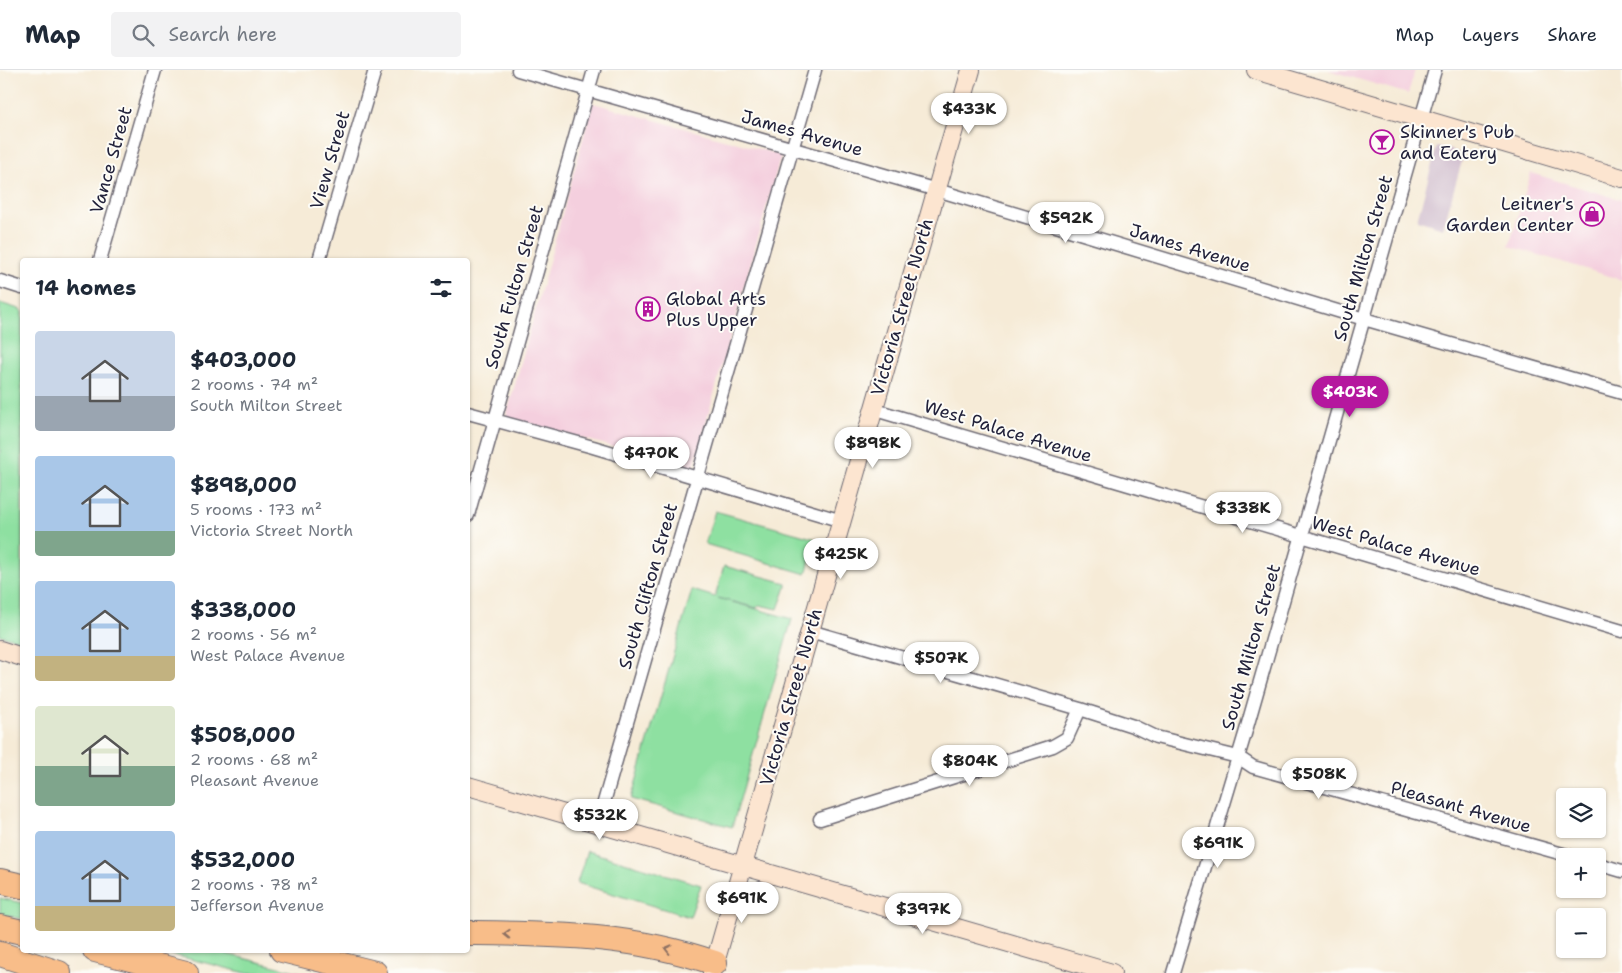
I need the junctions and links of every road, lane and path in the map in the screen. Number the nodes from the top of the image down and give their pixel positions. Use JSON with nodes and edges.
{"nodes":[{"id":1,"x":155,"y":70,"type":"edge"},
{"id":2,"x":375,"y":70,"type":"edge"},
{"id":3,"x":518,"y":70,"type":"edge"},
{"id":4,"x":594,"y":70,"type":"edge"},
{"id":5,"x":815,"y":70,"type":"edge"},
{"id":6,"x":971,"y":70,"type":"edge"},
{"id":7,"x":1256,"y":70,"type":"edge"},
{"id":8,"x":1435,"y":70,"type":"edge"},
{"id":9,"x":588,"y":90,"type":"junction"},
{"id":10,"x":1421,"y":119,"type":"junction"},
{"id":11,"x":793,"y":149,"type":"junction"},
{"id":12,"x":1622,"y":178,"type":"edge"},
{"id":13,"x":937,"y":190,"type":"junction"},
{"id":14,"x":101,"y":258,"type":"edge"},
{"id":15,"x":321,"y":258,"type":"edge"},
{"id":16,"x":0,"y":281,"type":"edge"},
{"id":17,"x":20,"y":287,"type":"edge"},
{"id":18,"x":1364,"y":319,"type":"junction"},
{"id":19,"x":1622,"y":393,"type":"edge"},
{"id":20,"x":872,"y":409,"type":"junction"},
{"id":21,"x":470,"y":414,"type":"edge"},
{"id":22,"x":494,"y":420,"type":"junction"},
{"id":23,"x":697,"y":479,"type":"junction"},
{"id":24,"x":470,"y":507,"type":"edge"},
{"id":25,"x":842,"y":521,"type":"junction"},
{"id":26,"x":1301,"y":537,"type":"junction"},
{"id":27,"x":810,"y":631,"type":"junction"},
{"id":28,"x":1622,"y":631,"type":"edge"},
{"id":29,"x":0,"y":650,"type":"edge"},
{"id":30,"x":20,"y":656,"type":"edge"},
{"id":31,"x":1080,"y":709,"type":"junction"},
{"id":32,"x":1238,"y":758,"type":"junction"},
{"id":33,"x":470,"y":787,"type":"edge"},
{"id":34,"x":820,"y":819,"type":"dead end"},
{"id":35,"x":598,"y":823,"type":"junction"},
{"id":36,"x":1556,"y":852,"type":"edge"},
{"id":37,"x":0,"y":865,"type":"edge"},
{"id":38,"x":742,"y":866,"type":"junction"},
{"id":39,"x":1606,"y":866,"type":"edge"},
{"id":40,"x":20,"y":869,"type":"edge"},
{"id":41,"x":1622,"y":871,"type":"edge"},
{"id":42,"x":0,"y":881,"type":"edge"},
{"id":43,"x":20,"y":886,"type":"edge"},
{"id":44,"x":0,"y":927,"type":"edge"},
{"id":45,"x":20,"y":932,"type":"edge"},
{"id":46,"x":470,"y":932,"type":"edge"},
{"id":47,"x":108,"y":953,"type":"edge"},
{"id":48,"x":294,"y":953,"type":"edge"},
{"id":49,"x":0,"y":954,"type":"edge"},
{"id":50,"x":713,"y":968,"type":"edge"},
{"id":51,"x":58,"y":973,"type":"edge"},
{"id":52,"x":186,"y":973,"type":"edge"},
{"id":53,"x":375,"y":973,"type":"edge"},
{"id":54,"x":1112,"y":973,"type":"edge"},
{"id":55,"x":1173,"y":973,"type":"edge"}],
"edges":[{"from":1,"to":14,"type":"street","name":"Vance Street"},
{"from":2,"to":15,"type":"street","name":"View Street"},
{"from":3,"to":9,"type":"street","name":"James Avenue"},
{"from":4,"to":9,"type":"street","name":"South Fulton Street"},
{"from":5,"to":11,"type":"street","name":"South Clifton Street"},
{"from":6,"to":13,"type":"street","name":"Victoria Street North"},
{"from":7,"to":10,"type":"street"},
{"from":8,"to":10,"type":"street","name":"South Milton Street"},
{"from":9,"to":11,"type":"street","name":"James Avenue"},
{"from":9,"to":22,"type":"street","name":"South Fulton Street"},
{"from":10,"to":12,"type":"street"},
{"from":10,"to":18,"type":"street","name":"South Milton Street"},
{"from":11,"to":13,"type":"street","name":"James Avenue"},
{"from":11,"to":23,"type":"street","name":"South Clifton Street"},
{"from":13,"to":18,"type":"street","name":"James Avenue"},
{"from":13,"to":20,"type":"street","name":"Victoria Street North"},
{"from":16,"to":17,"type":"street"},
{"from":18,"to":19,"type":"street","name":"James Avenue"},
{"from":18,"to":26,"type":"street","name":"South Milton Street"},
{"from":20,"to":25,"type":"street","name":"Victoria Street North"},
{"from":20,"to":26,"type":"street","name":"West Palace Avenue"},
{"from":21,"to":22,"type":"street"},
{"from":22,"to":23,"type":"street"},
{"from":22,"to":24,"type":"street","name":"South Fulton Street"},
{"from":23,"to":25,"type":"street"},
{"from":23,"to":35,"type":"street","name":"South Clifton Street"},
{"from":25,"to":27,"type":"street","name":"Victoria Street North"},
{"from":26,"to":28,"type":"street","name":"West Palace Avenue"},
{"from":26,"to":32,"type":"street","name":"South Milton Street"},
{"from":27,"to":31,"type":"street","name":"Pleasant Avenue"},
{"from":27,"to":38,"type":"street","name":"Victoria Street North"},
{"from":29,"to":30,"type":"street"},
{"from":31,"to":32,"type":"street","name":"Pleasant Avenue"},
{"from":31,"to":34,"type":"street"},
{"from":32,"to":36,"type":"street","name":"Pleasant Avenue"},
{"from":32,"to":55,"type":"street","name":"South Milton Street"},
{"from":33,"to":35,"type":"street"},
{"from":35,"to":38,"type":"street"},
{"from":37,"to":40,"type":"highway"},
{"from":38,"to":50,"type":"street","name":"Victoria Street North"},
{"from":38,"to":54,"type":"street"},
{"from":39,"to":41,"type":"street"},
{"from":42,"to":43,"type":"highway"},
{"from":44,"to":45,"type":"highway"},
{"from":50,"to":46,"type":"highway","one_way":true},
{"from":47,"to":52,"type":"highway"},
{"from":48,"to":53,"type":"highway"},
{"from":49,"to":51,"type":"highway"}]}
